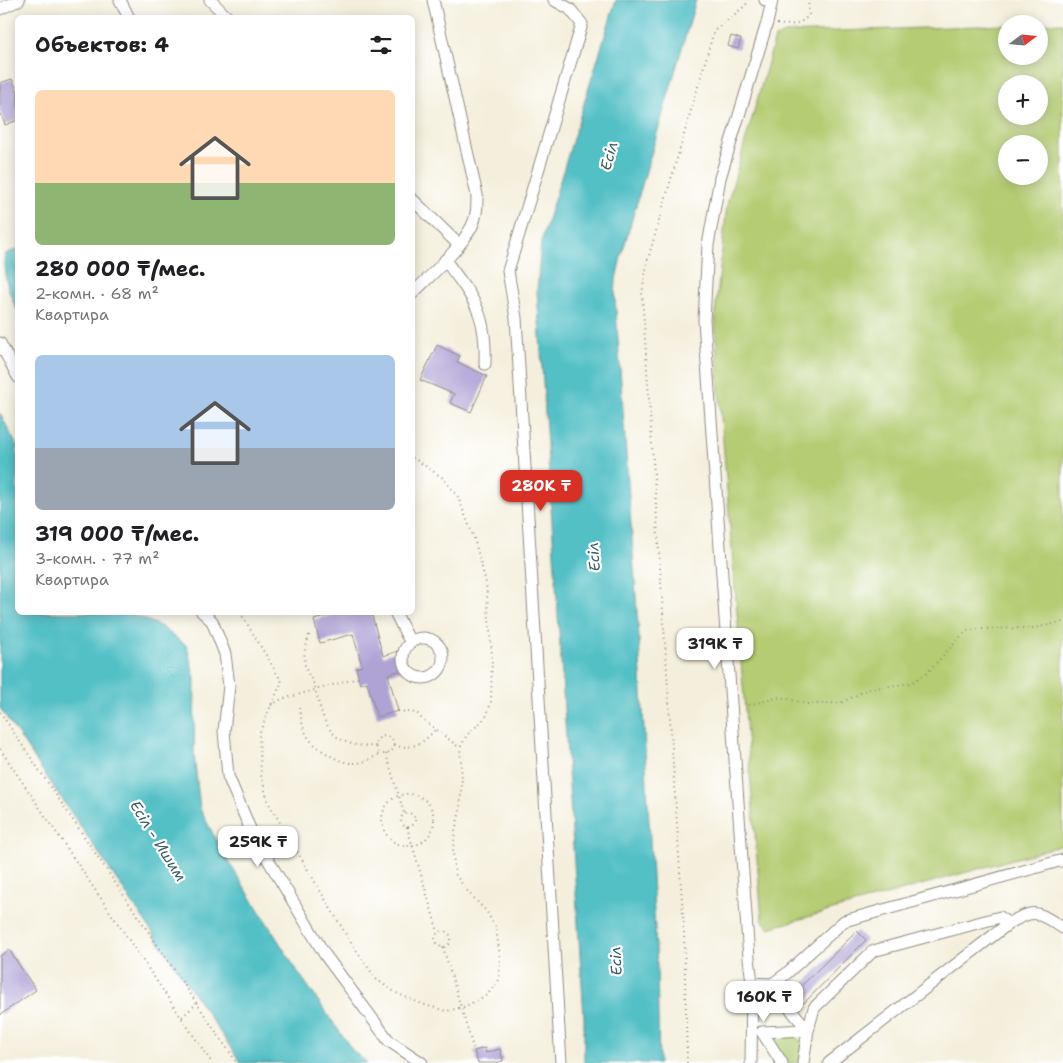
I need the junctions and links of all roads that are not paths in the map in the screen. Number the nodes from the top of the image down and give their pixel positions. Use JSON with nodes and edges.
{"nodes":[{"id":1,"x":19,"y":0,"type":"edge"},
{"id":2,"x":120,"y":0,"type":"edge"},
{"id":3,"x":210,"y":0,"type":"edge"},
{"id":4,"x":433,"y":0,"type":"edge"},
{"id":5,"x":554,"y":0,"type":"edge"},
{"id":6,"x":766,"y":0,"type":"edge"},
{"id":7,"x":0,"y":9,"type":"edge"},
{"id":8,"x":128,"y":15,"type":"edge"},
{"id":9,"x":225,"y":15,"type":"edge"},
{"id":10,"x":415,"y":202,"type":"edge"},
{"id":11,"x":459,"y":245,"type":"junction"},
{"id":12,"x":445,"y":260,"type":"junction"},
{"id":13,"x":415,"y":291,"type":"edge"},
{"id":14,"x":0,"y":343,"type":"edge"},
{"id":15,"x":485,"y":364,"type":"dead end"},
{"id":16,"x":15,"y":371,"type":"edge"},
{"id":17,"x":205,"y":615,"type":"edge"},
{"id":18,"x":396,"y":615,"type":"edge"},
{"id":19,"x":411,"y":641,"type":"dead end"},
{"id":20,"x":1063,"y":860,"type":"edge"},
{"id":21,"x":1008,"y":924,"type":"junction"},
{"id":22,"x":1063,"y":928,"type":"edge"},
{"id":23,"x":752,"y":983,"type":"junction"},
{"id":24,"x":772,"y":984,"type":"junction"},
{"id":25,"x":808,"y":1030,"type":"junction"},
{"id":26,"x":422,"y":1063,"type":"edge"},
{"id":27,"x":561,"y":1063,"type":"edge"},
{"id":28,"x":751,"y":1063,"type":"edge"},
{"id":29,"x":782,"y":1063,"type":"edge"},
{"id":30,"x":803,"y":1063,"type":"edge"},
{"id":31,"x":829,"y":1063,"type":"edge"}],
"edges":[{"from":1,"to":7,"type":"street"},
{"from":2,"to":8,"type":"street"},
{"from":3,"to":9,"type":"street"},
{"from":4,"to":11,"type":"street"},
{"from":5,"to":27,"type":"street"},
{"from":6,"to":23,"type":"street"},
{"from":10,"to":11,"type":"street"},
{"from":11,"to":12,"type":"street"},
{"from":12,"to":13,"type":"street"},
{"from":12,"to":15,"type":"street"},
{"from":14,"to":16,"type":"street"},
{"from":17,"to":26,"type":"street"},
{"from":18,"to":19,"type":"street"},
{"from":20,"to":24,"type":"street"},
{"from":21,"to":22,"type":"street"},
{"from":21,"to":25,"type":"street"},
{"from":21,"to":31,"type":"street"},
{"from":23,"to":24,"type":"street"},
{"from":23,"to":28,"type":"street"},
{"from":24,"to":25,"type":"street"},
{"from":25,"to":29,"type":"street"},
{"from":25,"to":30,"type":"street"}]}
